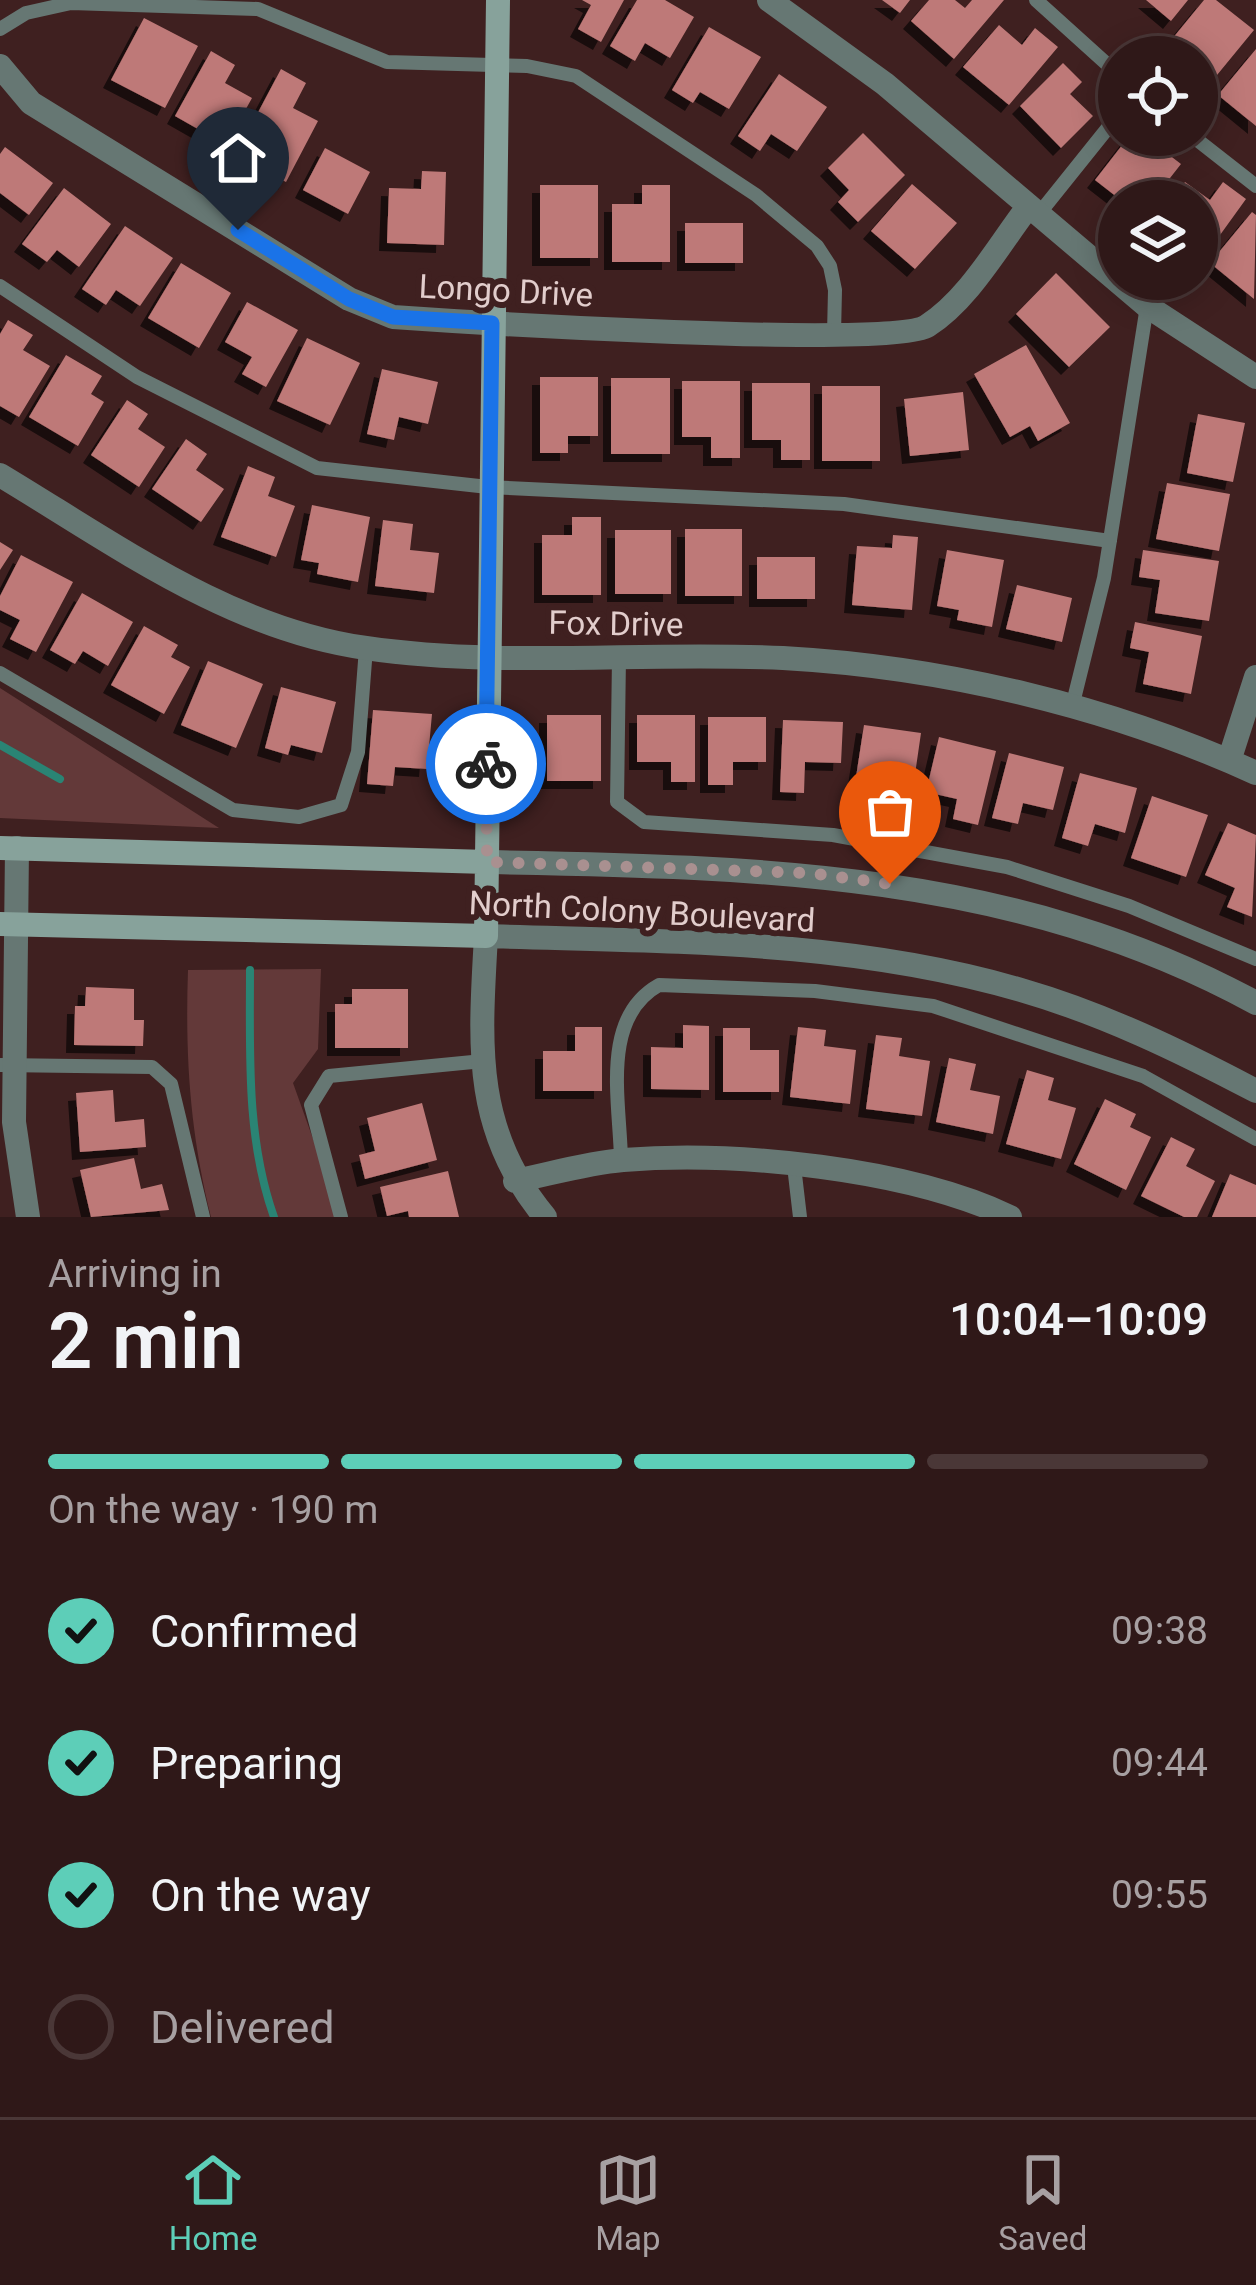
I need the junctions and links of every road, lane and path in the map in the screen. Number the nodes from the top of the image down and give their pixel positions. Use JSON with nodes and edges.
{"nodes":[{"id":1,"x":498,"y":0,"type":"edge"},
{"id":2,"x":769,"y":0,"type":"edge"},
{"id":3,"x":1036,"y":0,"type":"edge"},
{"id":4,"x":0,"y":29,"type":"edge"},
{"id":5,"x":1098,"y":56,"type":"edge"},
{"id":6,"x":497,"y":64,"type":"junction"},
{"id":7,"x":0,"y":66,"type":"edge"},
{"id":8,"x":1098,"y":138,"type":"edge"},
{"id":9,"x":1217,"y":156,"type":"edge"},
{"id":10,"x":1256,"y":186,"type":"edge"},
{"id":11,"x":1033,"y":211,"type":"junction"},
{"id":12,"x":0,"y":286,"type":"edge"},
{"id":13,"x":1147,"y":306,"type":"junction"},
{"id":14,"x":492,"y":323,"type":"junction"},
{"id":15,"x":834,"y":334,"type":"junction"},
{"id":16,"x":1256,"y":376,"type":"edge"},
{"id":17,"x":0,"y":475,"type":"edge"},
{"id":18,"x":488,"y":487,"type":"junction"},
{"id":19,"x":1110,"y":541,"type":"junction"},
{"id":20,"x":365,"y":648,"type":"junction"},
{"id":21,"x":486,"y":654,"type":"junction"},
{"id":22,"x":619,"y":656,"type":"junction"},
{"id":23,"x":0,"y":673,"type":"edge"},
{"id":24,"x":1256,"y":677,"type":"edge"},
{"id":25,"x":1072,"y":706,"type":"junction"},
{"id":26,"x":1229,"y":761,"type":"junction"},
{"id":27,"x":1256,"y":773,"type":"edge"},
{"id":28,"x":9,"y":848,"type":"edge"},
{"id":29,"x":487,"y":862,"type":"junction"},
{"id":30,"x":8,"y":924,"type":"edge"},
{"id":31,"x":486,"y":936,"type":"junction"},
{"id":32,"x":1256,"y":959,"type":"edge"},
{"id":33,"x":1256,"y":1004,"type":"edge"},
{"id":34,"x":483,"y":1061,"type":"junction"},
{"id":35,"x":7,"y":1065,"type":"edge"},
{"id":36,"x":1256,"y":1091,"type":"edge"},
{"id":37,"x":1256,"y":1139,"type":"edge"},
{"id":38,"x":621,"y":1160,"type":"junction"},
{"id":39,"x":794,"y":1166,"type":"junction"},
{"id":40,"x":515,"y":1181,"type":"junction"},
{"id":41,"x":28,"y":1217,"type":"edge"},
{"id":42,"x":203,"y":1217,"type":"edge"},
{"id":43,"x":341,"y":1217,"type":"edge"},
{"id":44,"x":545,"y":1217,"type":"edge"},
{"id":45,"x":800,"y":1217,"type":"edge"},
{"id":46,"x":1010,"y":1217,"type":"edge"}],
"edges":[{"from":1,"to":6,"type":"street"},
{"from":2,"to":11,"type":"street"},
{"from":3,"to":5,"type":"lane"},
{"from":4,"to":6,"type":"lane"},
{"from":6,"to":14,"type":"street"},
{"from":6,"to":15,"type":"lane"},
{"from":7,"to":14,"type":"street","name":"Longo Drive"},
{"from":8,"to":11,"type":"lane"},
{"from":9,"to":10,"type":"lane"},
{"from":11,"to":13,"type":"street"},
{"from":11,"to":15,"type":"street","name":"Longo Drive"},
{"from":12,"to":18,"type":"lane"},
{"from":13,"to":16,"type":"street"},
{"from":13,"to":19,"type":"lane"},
{"from":14,"to":15,"type":"street","name":"Longo Drive"},
{"from":14,"to":18,"type":"street"},
{"from":17,"to":20,"type":"street","name":"Fox Drive"},
{"from":18,"to":19,"type":"lane"},
{"from":18,"to":21,"type":"street"},
{"from":19,"to":25,"type":"lane"},
{"from":20,"to":21,"type":"street","name":"Fox Drive"},
{"from":20,"to":23,"type":"lane"},
{"from":21,"to":22,"type":"street","name":"Fox Drive"},
{"from":21,"to":29,"type":"street"},
{"from":22,"to":25,"type":"street","name":"Fox Drive"},
{"from":22,"to":32,"type":"lane"},
{"from":24,"to":26,"type":"street"},
{"from":25,"to":26,"type":"street","name":"Fox Drive"},
{"from":26,"to":27,"type":"street","name":"Fox Drive"},
{"from":28,"to":29,"type":"street","name":"North Colony Boulevard"},
{"from":28,"to":30,"type":"street"},
{"from":29,"to":31,"type":"street"},
{"from":29,"to":33,"type":"street","name":"North Colony Boulevard"},
{"from":30,"to":31,"type":"street","name":"North Colony Boulevard"},
{"from":30,"to":35,"type":"street"},
{"from":31,"to":34,"type":"street"},
{"from":31,"to":36,"type":"street","name":"North Colony Boulevard"},
{"from":34,"to":40,"type":"street"},
{"from":34,"to":43,"type":"lane"},
{"from":35,"to":41,"type":"street"},
{"from":35,"to":42,"type":"lane"},
{"from":37,"to":38,"type":"lane"},
{"from":38,"to":39,"type":"street"},
{"from":38,"to":40,"type":"street"},
{"from":39,"to":45,"type":"lane"},
{"from":39,"to":46,"type":"street"},
{"from":40,"to":44,"type":"street"}]}
